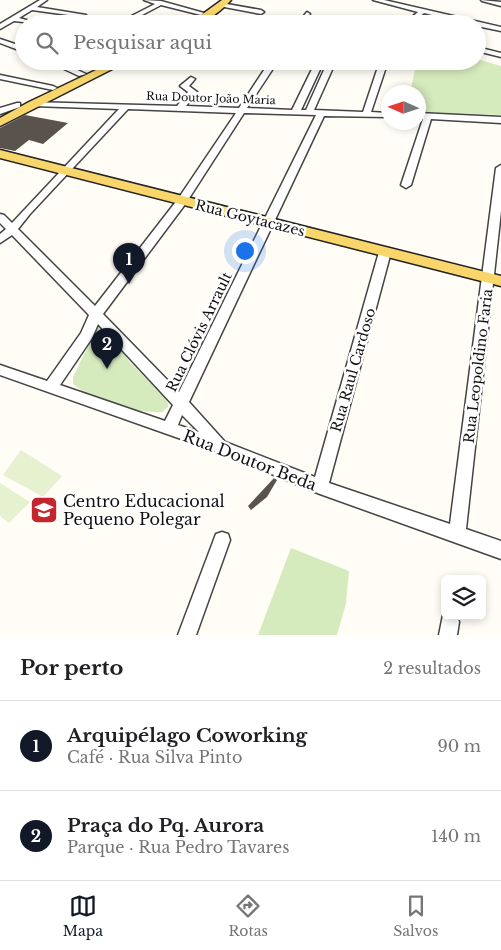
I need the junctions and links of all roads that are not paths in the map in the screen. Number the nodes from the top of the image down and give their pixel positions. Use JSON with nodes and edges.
{"nodes":[{"id":1,"x":44,"y":0,"type":"edge"},
{"id":2,"x":147,"y":0,"type":"edge"},
{"id":3,"x":376,"y":0,"type":"edge"},
{"id":4,"x":484,"y":0,"type":"edge"},
{"id":5,"x":212,"y":1,"type":"dead end"},
{"id":6,"x":223,"y":2,"type":"edge"},
{"id":7,"x":161,"y":3,"type":"junction"},
{"id":8,"x":501,"y":4,"type":"edge"},
{"id":9,"x":32,"y":8,"type":"junction"},
{"id":10,"x":423,"y":11,"type":"junction"},
{"id":11,"x":261,"y":12,"type":"dead end"},
{"id":12,"x":202,"y":13,"type":"junction"},
{"id":13,"x":20,"y":15,"type":"edge"},
{"id":14,"x":83,"y":15,"type":"dead end"},
{"id":15,"x":137,"y":15,"type":"edge"},
{"id":16,"x":199,"y":15,"type":"edge"},
{"id":17,"x":206,"y":15,"type":"edge"},
{"id":18,"x":418,"y":15,"type":"edge"},
{"id":19,"x":440,"y":15,"type":"edge"},
{"id":20,"x":13,"y":19,"type":"edge"},
{"id":21,"x":486,"y":26,"type":"edge"},
{"id":22,"x":0,"y":27,"type":"edge"},
{"id":23,"x":501,"y":30,"type":"edge"},
{"id":24,"x":0,"y":41,"type":"edge"},
{"id":25,"x":15,"y":47,"type":"edge"},
{"id":26,"x":486,"y":51,"type":"edge"},
{"id":27,"x":501,"y":55,"type":"edge"},
{"id":28,"x":72,"y":70,"type":"edge"},
{"id":29,"x":91,"y":70,"type":"edge"},
{"id":30,"x":106,"y":70,"type":"edge"},
{"id":31,"x":268,"y":70,"type":"edge"},
{"id":32,"x":316,"y":70,"type":"edge"},
{"id":33,"x":328,"y":70,"type":"edge"},
{"id":34,"x":381,"y":70,"type":"edge"},
{"id":35,"x":82,"y":74,"type":"junction"},
{"id":36,"x":0,"y":77,"type":"edge"},
{"id":37,"x":191,"y":79,"type":"dead end"},
{"id":38,"x":53,"y":88,"type":"junction"},
{"id":39,"x":49,"y":101,"type":"junction"},
{"id":40,"x":33,"y":104,"type":"junction"},
{"id":41,"x":17,"y":105,"type":"junction"},
{"id":42,"x":126,"y":107,"type":"junction"},
{"id":43,"x":180,"y":108,"type":"junction"},
{"id":44,"x":241,"y":110,"type":"junction"},
{"id":45,"x":0,"y":111,"type":"edge"},
{"id":46,"x":296,"y":113,"type":"junction"},
{"id":47,"x":309,"y":113,"type":"junction"},
{"id":48,"x":321,"y":114,"type":"junction"},
{"id":49,"x":0,"y":115,"type":"edge"},
{"id":50,"x":366,"y":115,"type":"junction"},
{"id":51,"x":381,"y":115,"type":"edge"},
{"id":52,"x":426,"y":116,"type":"edge"},
{"id":53,"x":499,"y":122,"type":"edge"},
{"id":54,"x":0,"y":123,"type":"edge"},
{"id":55,"x":420,"y":130,"type":"edge"},
{"id":56,"x":0,"y":154,"type":"edge"},
{"id":57,"x":501,"y":168,"type":"edge"},
{"id":58,"x":66,"y":172,"type":"junction"},
{"id":59,"x":406,"y":185,"type":"dead end"},
{"id":60,"x":182,"y":201,"type":"junction"},
{"id":61,"x":26,"y":212,"type":"junction"},
{"id":62,"x":0,"y":217,"type":"edge"},
{"id":63,"x":269,"y":223,"type":"junction"},
{"id":64,"x":12,"y":230,"type":"junction"},
{"id":65,"x":0,"y":239,"type":"edge"},
{"id":66,"x":385,"y":252,"type":"junction"},
{"id":67,"x":495,"y":280,"type":"edge"},
{"id":68,"x":96,"y":314,"type":"junction"},
{"id":69,"x":108,"y":327,"type":"junction"},
{"id":70,"x":87,"y":336,"type":"junction"},
{"id":71,"x":0,"y":370,"type":"edge"},
{"id":72,"x":50,"y":388,"type":"junction"},
{"id":73,"x":181,"y":405,"type":"junction"},
{"id":74,"x":169,"y":428,"type":"junction"},
{"id":75,"x":222,"y":447,"type":"junction"},
{"id":76,"x":320,"y":487,"type":"junction"},
{"id":77,"x":457,"y":534,"type":"junction"},
{"id":78,"x":222,"y":540,"type":"dead end"},
{"id":79,"x":501,"y":550,"type":"edge"},
{"id":80,"x":187,"y":635,"type":"edge"}],
"edges":[{"from":1,"to":9,"type":"street"},
{"from":2,"to":7,"type":"street"},
{"from":3,"to":10,"type":"street"},
{"from":4,"to":8,"type":"street"},
{"from":5,"to":12,"type":"main road"},
{"from":6,"to":11,"type":"street"},
{"from":6,"to":17,"type":"main road"},
{"from":7,"to":12,"type":"street"},
{"from":7,"to":15,"type":"street"},
{"from":9,"to":13,"type":"street"},
{"from":9,"to":14,"type":"street"},
{"from":10,"to":18,"type":"street"},
{"from":10,"to":19,"type":"street"},
{"from":12,"to":16,"type":"main road"},
{"from":20,"to":22,"type":"street"},
{"from":21,"to":23,"type":"street"},
{"from":24,"to":25,"type":"street"},
{"from":26,"to":27,"type":"street"},
{"from":28,"to":35,"type":"street"},
{"from":29,"to":35,"type":"main road"},
{"from":30,"to":39,"type":"main road"},
{"from":31,"to":44,"type":"street"},
{"from":32,"to":46,"type":"street"},
{"from":33,"to":47,"type":"street"},
{"from":34,"to":50,"type":"street"},
{"from":35,"to":38,"type":"main road"},
{"from":36,"to":38,"type":"street"},
{"from":37,"to":43,"type":"street"},
{"from":38,"to":41,"type":"main road"},
{"from":39,"to":40,"type":"main road"},
{"from":39,"to":42,"type":"street","name":"Rua Doutor João Maria"},
{"from":40,"to":41,"type":"main road"},
{"from":40,"to":54,"type":"main road"},
{"from":41,"to":45,"type":"street"},
{"from":41,"to":49,"type":"main road"},
{"from":42,"to":43,"type":"street","name":"Rua Doutor João Maria"},
{"from":42,"to":58,"type":"street"},
{"from":43,"to":44,"type":"street","name":"Rua Doutor João Maria"},
{"from":44,"to":46,"type":"street","name":"Rua Doutor João Maria"},
{"from":44,"to":60,"type":"street"},
{"from":46,"to":47,"type":"street","name":"Rua Doutor João Maria"},
{"from":47,"to":48,"type":"street","name":"Rua Doutor João Maria"},
{"from":48,"to":50,"type":"street","name":"Rua Doutor João Maria"},
{"from":48,"to":63,"type":"street","name":"Rua Clóvis Arrault"},
{"from":50,"to":51,"type":"street","name":"Rua Doutor João Maria"},
{"from":52,"to":53,"type":"street"},
{"from":55,"to":59,"type":"street"},
{"from":56,"to":58,"type":"main road","name":"Rua Goytacazes"},
{"from":57,"to":67,"type":"street","name":"Rua Leopoldino Faria"},
{"from":58,"to":60,"type":"main road","name":"Rua Goytacazes"},
{"from":58,"to":61,"type":"street"},
{"from":60,"to":63,"type":"main road","name":"Rua Goytacazes"},
{"from":60,"to":68,"type":"street"},
{"from":61,"to":62,"type":"street"},
{"from":61,"to":64,"type":"street"},
{"from":62,"to":64,"type":"street"},
{"from":63,"to":66,"type":"main road","name":"Rua Goytacazes"},
{"from":63,"to":73,"type":"street","name":"Rua Clóvis Arrault"},
{"from":64,"to":65,"type":"street"},
{"from":64,"to":68,"type":"street"},
{"from":66,"to":67,"type":"main road","name":"Rua Goytacazes"},
{"from":66,"to":76,"type":"street","name":"Rua Raul Cardoso"},
{"from":67,"to":77,"type":"street","name":"Rua Leopoldino Faria"},
{"from":68,"to":69,"type":"street"},
{"from":68,"to":70,"type":"street"},
{"from":69,"to":70,"type":"street"},
{"from":69,"to":73,"type":"street"},
{"from":70,"to":72,"type":"street"},
{"from":71,"to":72,"type":"street","name":"Rua Doutor Beda"},
{"from":72,"to":74,"type":"street","name":"Rua Doutor Beda"},
{"from":73,"to":74,"type":"street","name":"Rua Clóvis Arrault"},
{"from":73,"to":75,"type":"street"},
{"from":74,"to":75,"type":"street","name":"Rua Doutor Beda"},
{"from":75,"to":76,"type":"street","name":"Rua Doutor Beda"},
{"from":76,"to":77,"type":"street","name":"Rua Doutor Beda"},
{"from":77,"to":79,"type":"street","name":"Rua Doutor Beda"},
{"from":78,"to":80,"type":"street"}]}
